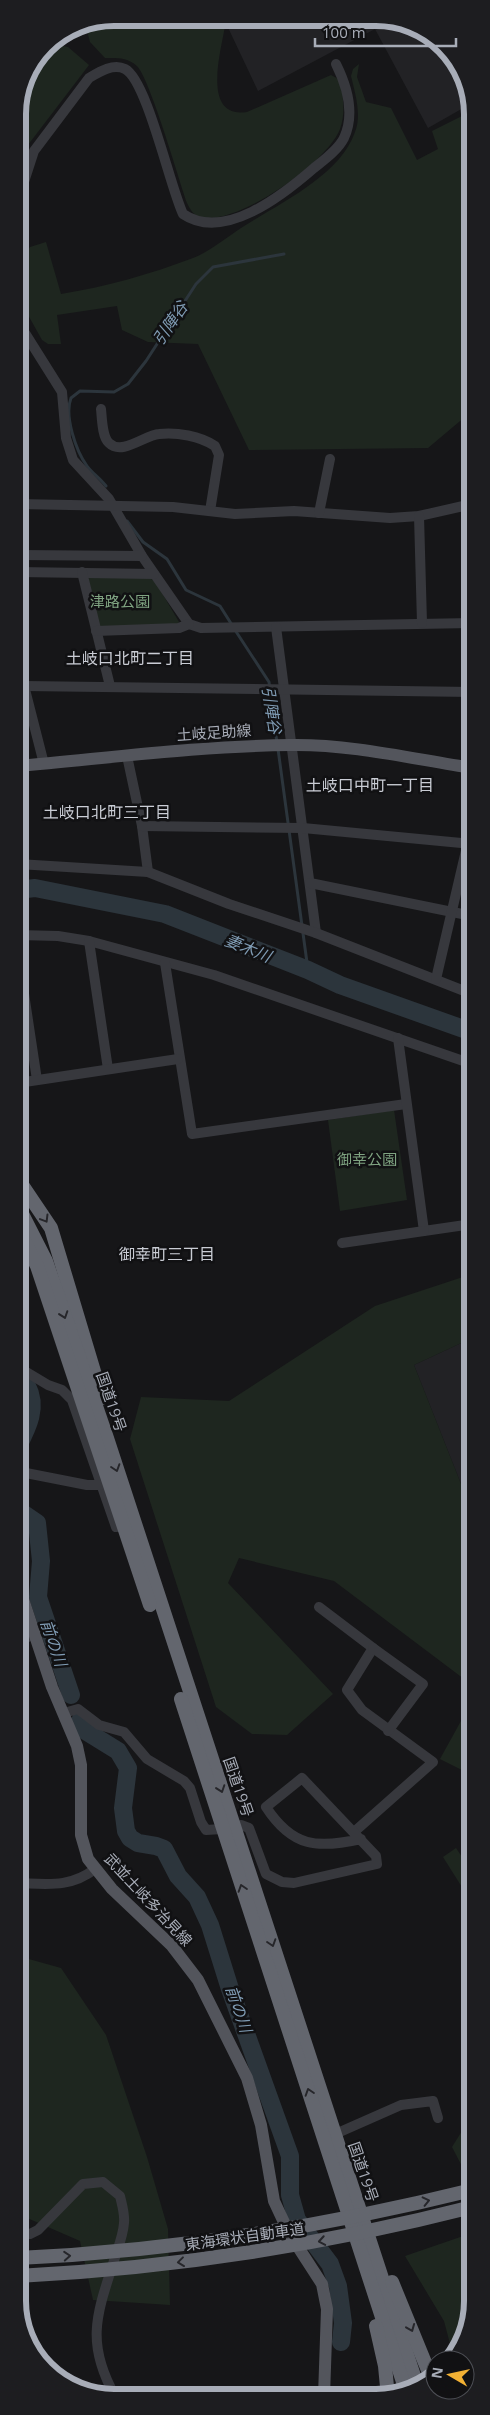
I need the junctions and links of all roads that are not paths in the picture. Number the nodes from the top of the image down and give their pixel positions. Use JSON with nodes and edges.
{"nodes":[{"id":1,"x":336,"y":64,"type":"dead end"},
{"id":2,"x":26,"y":176,"type":"edge"},
{"id":3,"x":26,"y":332,"type":"edge"},
{"id":4,"x":101,"y":409,"type":"dead end"},
{"id":5,"x":330,"y":460,"type":"dead end"},
{"id":6,"x":26,"y":504,"type":"edge"},
{"id":7,"x":111,"y":506,"type":"junction"},
{"id":8,"x":464,"y":506,"type":"edge"},
{"id":9,"x":210,"y":511,"type":"junction"},
{"id":10,"x":319,"y":513,"type":"junction"},
{"id":11,"x":419,"y":516,"type":"junction"},
{"id":12,"x":26,"y":555,"type":"edge"},
{"id":13,"x":142,"y":556,"type":"junction"},
{"id":14,"x":26,"y":572,"type":"edge"},
{"id":15,"x":82,"y":572,"type":"junction"},
{"id":16,"x":154,"y":574,"type":"junction"},
{"id":17,"x":422,"y":623,"type":"junction"},
{"id":18,"x":464,"y":623,"type":"edge"},
{"id":19,"x":189,"y":624,"type":"junction"},
{"id":20,"x":276,"y":627,"type":"junction"},
{"id":21,"x":96,"y":631,"type":"junction"},
{"id":22,"x":26,"y":686,"type":"edge"},
{"id":23,"x":110,"y":686,"type":"junction"},
{"id":24,"x":285,"y":690,"type":"junction"},
{"id":25,"x":464,"y":692,"type":"edge"},
{"id":26,"x":26,"y":694,"type":"edge"},
{"id":27,"x":292,"y":745,"type":"junction"},
{"id":28,"x":128,"y":756,"type":"junction"},
{"id":29,"x":44,"y":764,"type":"junction"},
{"id":30,"x":26,"y":765,"type":"edge"},
{"id":31,"x":464,"y":767,"type":"edge"},
{"id":32,"x":142,"y":826,"type":"junction"},
{"id":33,"x":303,"y":828,"type":"junction"},
{"id":34,"x":464,"y":842,"type":"edge"},
{"id":35,"x":26,"y":864,"type":"edge"},
{"id":36,"x":464,"y":866,"type":"edge"},
{"id":37,"x":148,"y":872,"type":"junction"},
{"id":38,"x":310,"y":883,"type":"junction"},
{"id":39,"x":452,"y":912,"type":"junction"},
{"id":40,"x":464,"y":914,"type":"edge"},
{"id":41,"x":316,"y":933,"type":"junction"},
{"id":42,"x":26,"y":935,"type":"edge"},
{"id":43,"x":90,"y":941,"type":"junction"},
{"id":44,"x":165,"y":963,"type":"junction"},
{"id":45,"x":436,"y":979,"type":"junction"},
{"id":46,"x":464,"y":991,"type":"edge"},
{"id":47,"x":26,"y":1032,"type":"edge"},
{"id":48,"x":398,"y":1038,"type":"junction"},
{"id":49,"x":178,"y":1059,"type":"junction"},
{"id":50,"x":464,"y":1061,"type":"edge"},
{"id":51,"x":108,"y":1069,"type":"junction"},
{"id":52,"x":37,"y":1080,"type":"junction"},
{"id":53,"x":26,"y":1082,"type":"edge"},
{"id":54,"x":406,"y":1104,"type":"junction"},
{"id":55,"x":26,"y":1191,"type":"edge"},
{"id":56,"x":26,"y":1222,"type":"edge"},
{"id":57,"x":464,"y":1225,"type":"edge"},
{"id":58,"x":424,"y":1231,"type":"junction"},
{"id":59,"x":342,"y":1243,"type":"dead end"},
{"id":60,"x":26,"y":1245,"type":"edge"},
{"id":61,"x":26,"y":1372,"type":"edge"},
{"id":62,"x":107,"y":1438,"type":"junction"},
{"id":63,"x":26,"y":1473,"type":"edge"},
{"id":64,"x":100,"y":1485,"type":"junction"},
{"id":65,"x":124,"y":1526,"type":"junction"},
{"id":66,"x":319,"y":1607,"type":"dead end"},
{"id":67,"x":26,"y":1611,"type":"edge"},
{"id":68,"x":33,"y":1634,"type":"junction"},
{"id":69,"x":26,"y":1638,"type":"edge"},
{"id":70,"x":373,"y":1648,"type":"junction"},
{"id":71,"x":64,"y":1713,"type":"junction"},
{"id":72,"x":388,"y":1731,"type":"junction"},
{"id":73,"x":228,"y":1828,"type":"junction"},
{"id":74,"x":357,"y":1835,"type":"junction"},
{"id":75,"x":95,"y":1869,"type":"junction"},
{"id":76,"x":26,"y":1883,"type":"edge"},
{"id":77,"x":438,"y":2118,"type":"dead end"},
{"id":78,"x":333,"y":2135,"type":"junction"},
{"id":79,"x":334,"y":2170,"type":"junction"},
{"id":80,"x":464,"y":2192,"type":"edge"},
{"id":81,"x":464,"y":2209,"type":"edge"},
{"id":82,"x":362,"y":2220,"type":"junction"},
{"id":83,"x":26,"y":2233,"type":"edge"},
{"id":84,"x":26,"y":2257,"type":"edge"},
{"id":85,"x":26,"y":2275,"type":"edge"},
{"id":86,"x":425,"y":2363,"type":"edge"},
{"id":87,"x":415,"y":2379,"type":"edge"},
{"id":88,"x":404,"y":2384,"type":"edge"},
{"id":89,"x":387,"y":2388,"type":"edge"},
{"id":90,"x":111,"y":2389,"type":"edge"},
{"id":91,"x":324,"y":2389,"type":"edge"}],
"edges":[{"from":1,"to":2,"type":"street"},
{"from":3,"to":7,"type":"street"},
{"from":4,"to":9,"type":"street"},
{"from":5,"to":10,"type":"street"},
{"from":6,"to":7,"type":"street"},
{"from":7,"to":9,"type":"street"},
{"from":7,"to":13,"type":"street"},
{"from":8,"to":11,"type":"street"},
{"from":9,"to":10,"type":"street"},
{"from":10,"to":11,"type":"street"},
{"from":11,"to":17,"type":"street"},
{"from":12,"to":13,"type":"street"},
{"from":13,"to":16,"type":"street"},
{"from":14,"to":15,"type":"street"},
{"from":15,"to":16,"type":"street"},
{"from":15,"to":21,"type":"street"},
{"from":16,"to":19,"type":"street"},
{"from":17,"to":18,"type":"street"},
{"from":17,"to":20,"type":"street"},
{"from":19,"to":20,"type":"street"},
{"from":19,"to":21,"type":"street"},
{"from":20,"to":24,"type":"street"},
{"from":21,"to":23,"type":"street"},
{"from":22,"to":23,"type":"street"},
{"from":23,"to":24,"type":"street"},
{"from":24,"to":25,"type":"street"},
{"from":24,"to":27,"type":"street"},
{"from":26,"to":29,"type":"street"},
{"from":27,"to":28,"type":"main road","name":"土岐足助線"},
{"from":27,"to":31,"type":"main road","name":"土岐足助線"},
{"from":27,"to":33,"type":"street"},
{"from":28,"to":29,"type":"main road","name":"土岐足助線"},
{"from":28,"to":32,"type":"street"},
{"from":29,"to":30,"type":"main road","name":"土岐足助線"},
{"from":32,"to":33,"type":"street"},
{"from":32,"to":37,"type":"street"},
{"from":33,"to":34,"type":"street"},
{"from":33,"to":38,"type":"street"},
{"from":35,"to":37,"type":"street"},
{"from":36,"to":39,"type":"street"},
{"from":37,"to":41,"type":"street"},
{"from":38,"to":39,"type":"street"},
{"from":38,"to":41,"type":"street"},
{"from":39,"to":40,"type":"street"},
{"from":39,"to":45,"type":"street"},
{"from":41,"to":45,"type":"street"},
{"from":42,"to":43,"type":"street"},
{"from":43,"to":44,"type":"street"},
{"from":43,"to":51,"type":"street"},
{"from":44,"to":48,"type":"street"},
{"from":44,"to":49,"type":"street"},
{"from":45,"to":46,"type":"street"},
{"from":47,"to":52,"type":"street"},
{"from":48,"to":50,"type":"street"},
{"from":48,"to":54,"type":"street"},
{"from":49,"to":51,"type":"street"},
{"from":49,"to":54,"type":"street"},
{"from":51,"to":52,"type":"street"},
{"from":52,"to":53,"type":"street"},
{"from":54,"to":58,"type":"street"},
{"from":55,"to":62,"type":"highway","one_way":true},
{"from":56,"to":62,"type":"highway","name":"国道19号","one_way":true},
{"from":57,"to":58,"type":"street"},
{"from":58,"to":59,"type":"street"},
{"from":60,"to":65,"type":"highway","name":"国道19号"},
{"from":61,"to":64,"type":"street"},
{"from":62,"to":73,"type":"highway","name":"国道19号","one_way":true},
{"from":63,"to":64,"type":"street"},
{"from":64,"to":65,"type":"street"},
{"from":65,"to":73,"type":"highway","name":"国道19号"},
{"from":66,"to":70,"type":"street"},
{"from":67,"to":68,"type":"main road","name":"武並土岐多治見線"},
{"from":68,"to":69,"type":"street"},
{"from":68,"to":71,"type":"main road","name":"武並土岐多治見線"},
{"from":70,"to":72,"type":"street"},
{"from":70,"to":72,"type":"street"},
{"from":71,"to":73,"type":"street"},
{"from":71,"to":75,"type":"main road","name":"武並土岐多治見線"},
{"from":72,"to":74,"type":"street"},
{"from":73,"to":74,"type":"street"},
{"from":73,"to":78,"type":"highway","name":"国道19号","one_way":true},
{"from":79,"to":73,"type":"highway","name":"国道19号","one_way":true},
{"from":74,"to":74,"type":"street"},
{"from":75,"to":76,"type":"street"},
{"from":75,"to":91,"type":"main road","name":"武並土岐多治見線"},
{"from":77,"to":78,"type":"street"},
{"from":78,"to":82,"type":"highway","name":"国道19号"},
{"from":79,"to":88,"type":"highway","name":"国道19号"},
{"from":79,"to":89,"type":"highway"},
{"from":84,"to":80,"type":"highway","name":"東海環状自動車道","one_way":true},
{"from":81,"to":85,"type":"highway","name":"東海環状自動車道","one_way":true},
{"from":82,"to":86,"type":"highway","one_way":true},
{"from":82,"to":87,"type":"highway","name":"国道19号"},
{"from":83,"to":90,"type":"street"}]}
